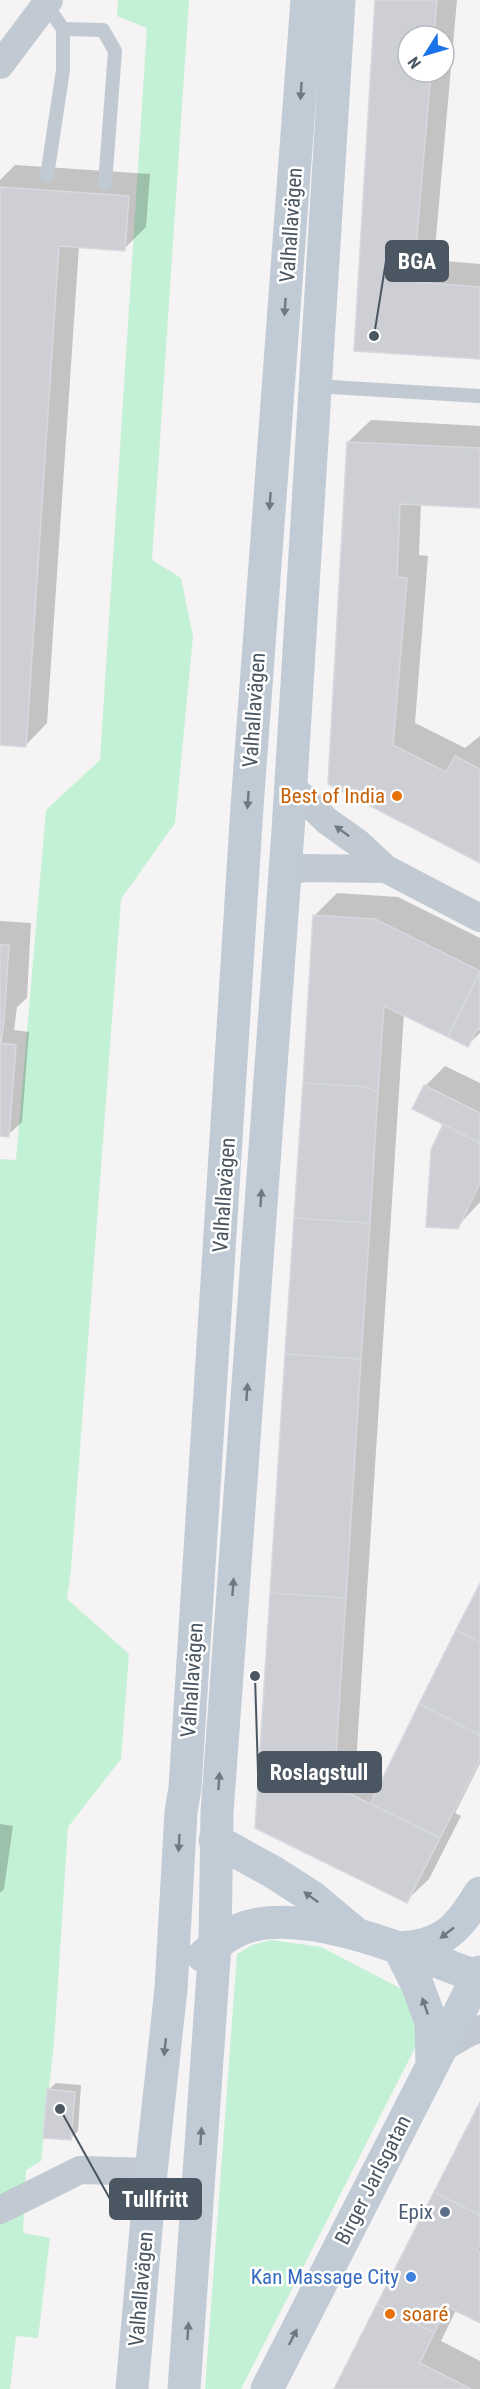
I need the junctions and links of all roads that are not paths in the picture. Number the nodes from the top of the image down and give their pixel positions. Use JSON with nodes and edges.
{"nodes":[{"id":1,"x":307,"y":0,"type":"edge"},
{"id":2,"x":339,"y":0,"type":"edge"},
{"id":3,"x":48,"y":2,"type":"edge"},
{"id":4,"x":63,"y":29,"type":"junction"},
{"id":5,"x":0,"y":64,"type":"edge"},
{"id":6,"x":47,"y":176,"type":"dead end"},
{"id":7,"x":105,"y":184,"type":"dead end"},
{"id":8,"x":314,"y":386,"type":"junction"},
{"id":9,"x":480,"y":396,"type":"edge"},
{"id":10,"x":290,"y":785,"type":"junction"},
{"id":11,"x":386,"y":869,"type":"junction"},
{"id":12,"x":284,"y":874,"type":"junction"},
{"id":13,"x":480,"y":918,"type":"edge"},
{"id":14,"x":215,"y":1840,"type":"junction"},
{"id":15,"x":480,"y":1893,"type":"edge"},
{"id":16,"x":356,"y":1934,"type":"junction"},
{"id":17,"x":215,"y":1945,"type":"junction"},
{"id":18,"x":399,"y":1948,"type":"junction"},
{"id":19,"x":479,"y":1975,"type":"edge"},
{"id":20,"x":171,"y":1989,"type":"junction"},
{"id":21,"x":480,"y":2029,"type":"edge"},
{"id":22,"x":435,"y":2057,"type":"junction"},
{"id":23,"x":151,"y":2172,"type":"junction"},
{"id":24,"x":0,"y":2210,"type":"edge"},
{"id":25,"x":132,"y":2389,"type":"edge"},
{"id":26,"x":184,"y":2389,"type":"edge"},
{"id":27,"x":267,"y":2389,"type":"edge"}],
"edges":[{"from":1,"to":20,"type":"main road","name":"Valhallavägen","one_way":true},
{"from":2,"to":8,"type":"main road","name":"Valhallavägen"},
{"from":3,"to":4,"type":"lane"},
{"from":3,"to":5,"type":"street"},
{"from":4,"to":6,"type":"lane"},
{"from":4,"to":7,"type":"lane"},
{"from":8,"to":9,"type":"lane"},
{"from":8,"to":10,"type":"main road","name":"Valhallavägen"},
{"from":11,"to":10,"type":"street","one_way":true},
{"from":10,"to":12,"type":"main road","name":"Valhallavägen"},
{"from":11,"to":12,"type":"street"},
{"from":11,"to":13,"type":"street"},
{"from":14,"to":12,"type":"main road","name":"Valhallavägen","one_way":true},
{"from":16,"to":14,"type":"main road","one_way":true},
{"from":14,"to":17,"type":"main road","name":"Valhallavägen"},
{"from":15,"to":18,"type":"main road","one_way":true},
{"from":16,"to":17,"type":"main road"},
{"from":16,"to":18,"type":"main road"},
{"from":17,"to":20,"type":"main road"},
{"from":26,"to":17,"type":"main road","name":"Valhallavägen","one_way":true},
{"from":18,"to":19,"type":"main road"},
{"from":22,"to":18,"type":"main road","one_way":true},
{"from":19,"to":22,"type":"main road","name":"Birger Jarlsgatan"},
{"from":20,"to":23,"type":"main road","name":"Valhallavägen","one_way":true},
{"from":21,"to":22,"type":"street"},
{"from":27,"to":22,"type":"main road","name":"Birger Jarlsgatan","one_way":true},
{"from":23,"to":24,"type":"street"},
{"from":23,"to":25,"type":"main road","name":"Valhallavägen"}]}
